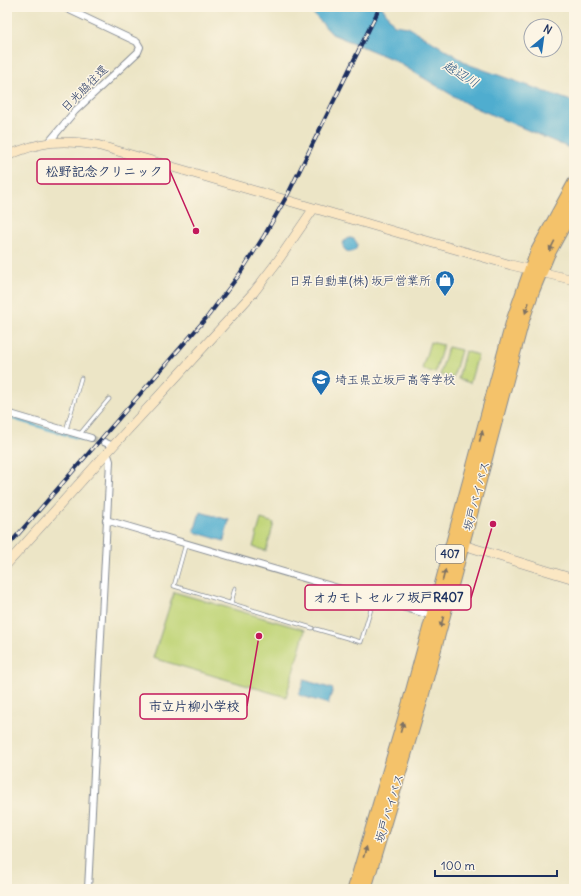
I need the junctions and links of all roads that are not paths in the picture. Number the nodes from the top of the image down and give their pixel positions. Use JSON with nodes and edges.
{"nodes":[{"id":1,"x":63,"y":7,"type":"edge"},
{"id":2,"x":49,"y":142,"type":"junction"},
{"id":3,"x":7,"y":156,"type":"edge"},
{"id":4,"x":574,"y":183,"type":"edge"},
{"id":5,"x":574,"y":207,"type":"edge"},
{"id":6,"x":314,"y":208,"type":"junction"},
{"id":7,"x":536,"y":270,"type":"junction"},
{"id":8,"x":574,"y":280,"type":"edge"},
{"id":9,"x":81,"y":378,"type":"dead end"},
{"id":10,"x":109,"y":400,"type":"dead end"},
{"id":11,"x":7,"y":413,"type":"edge"},
{"id":12,"x":66,"y":430,"type":"junction"},
{"id":13,"x":80,"y":434,"type":"junction"},
{"id":14,"x":91,"y":438,"type":"tunnel mouth"},
{"id":15,"x":104,"y":442,"type":"tunnel mouth"},
{"id":16,"x":110,"y":449,"type":"junction"},
{"id":17,"x":106,"y":520,"type":"junction"},
{"id":18,"x":186,"y":543,"type":"junction"},
{"id":19,"x":463,"y":545,"type":"junction"},
{"id":20,"x":7,"y":564,"type":"edge"},
{"id":21,"x":574,"y":579,"type":"edge"},
{"id":22,"x":235,"y":588,"type":"dead end"},
{"id":23,"x":231,"y":603,"type":"junction"},
{"id":24,"x":371,"y":609,"type":"dead end"},
{"id":25,"x":433,"y":616,"type":"junction"},
{"id":26,"x":88,"y":889,"type":"edge"},
{"id":27,"x":354,"y":889,"type":"edge"},
{"id":28,"x":365,"y":889,"type":"edge"}],
"edges":[{"from":1,"to":2,"type":"street","name":"日光脇往還"},
{"from":2,"to":3,"type":"street"},
{"from":2,"to":6,"type":"street"},
{"from":4,"to":7,"type":"highway","name":"坂戸バイパス","number":"407"},
{"from":5,"to":7,"type":"highway","name":"坂戸バイパス","number":"407","one_way":true},
{"from":6,"to":7,"type":"street"},
{"from":6,"to":16,"type":"street"},
{"from":7,"to":8,"type":"street"},
{"from":7,"to":19,"type":"highway","name":"坂戸バイパス","number":"407","one_way":true},
{"from":25,"to":7,"type":"highway","name":"坂戸バイパス","number":"407","one_way":true},
{"from":9,"to":12,"type":"lane"},
{"from":10,"to":13,"type":"lane"},
{"from":11,"to":12,"type":"street"},
{"from":12,"to":13,"type":"street"},
{"from":13,"to":14,"type":"street"},
{"from":15,"to":16,"type":"street"},
{"from":16,"to":17,"type":"street"},
{"from":16,"to":20,"type":"street"},
{"from":17,"to":18,"type":"street"},
{"from":17,"to":26,"type":"street"},
{"from":18,"to":23,"type":"lane"},
{"from":18,"to":25,"type":"street"},
{"from":19,"to":21,"type":"street"},
{"from":19,"to":28,"type":"highway","name":"坂戸バイパス","number":"407","one_way":true},
{"from":22,"to":23,"type":"lane"},
{"from":23,"to":24,"type":"lane"},
{"from":27,"to":25,"type":"highway","name":"坂戸バイパス","number":"407","one_way":true}]}
